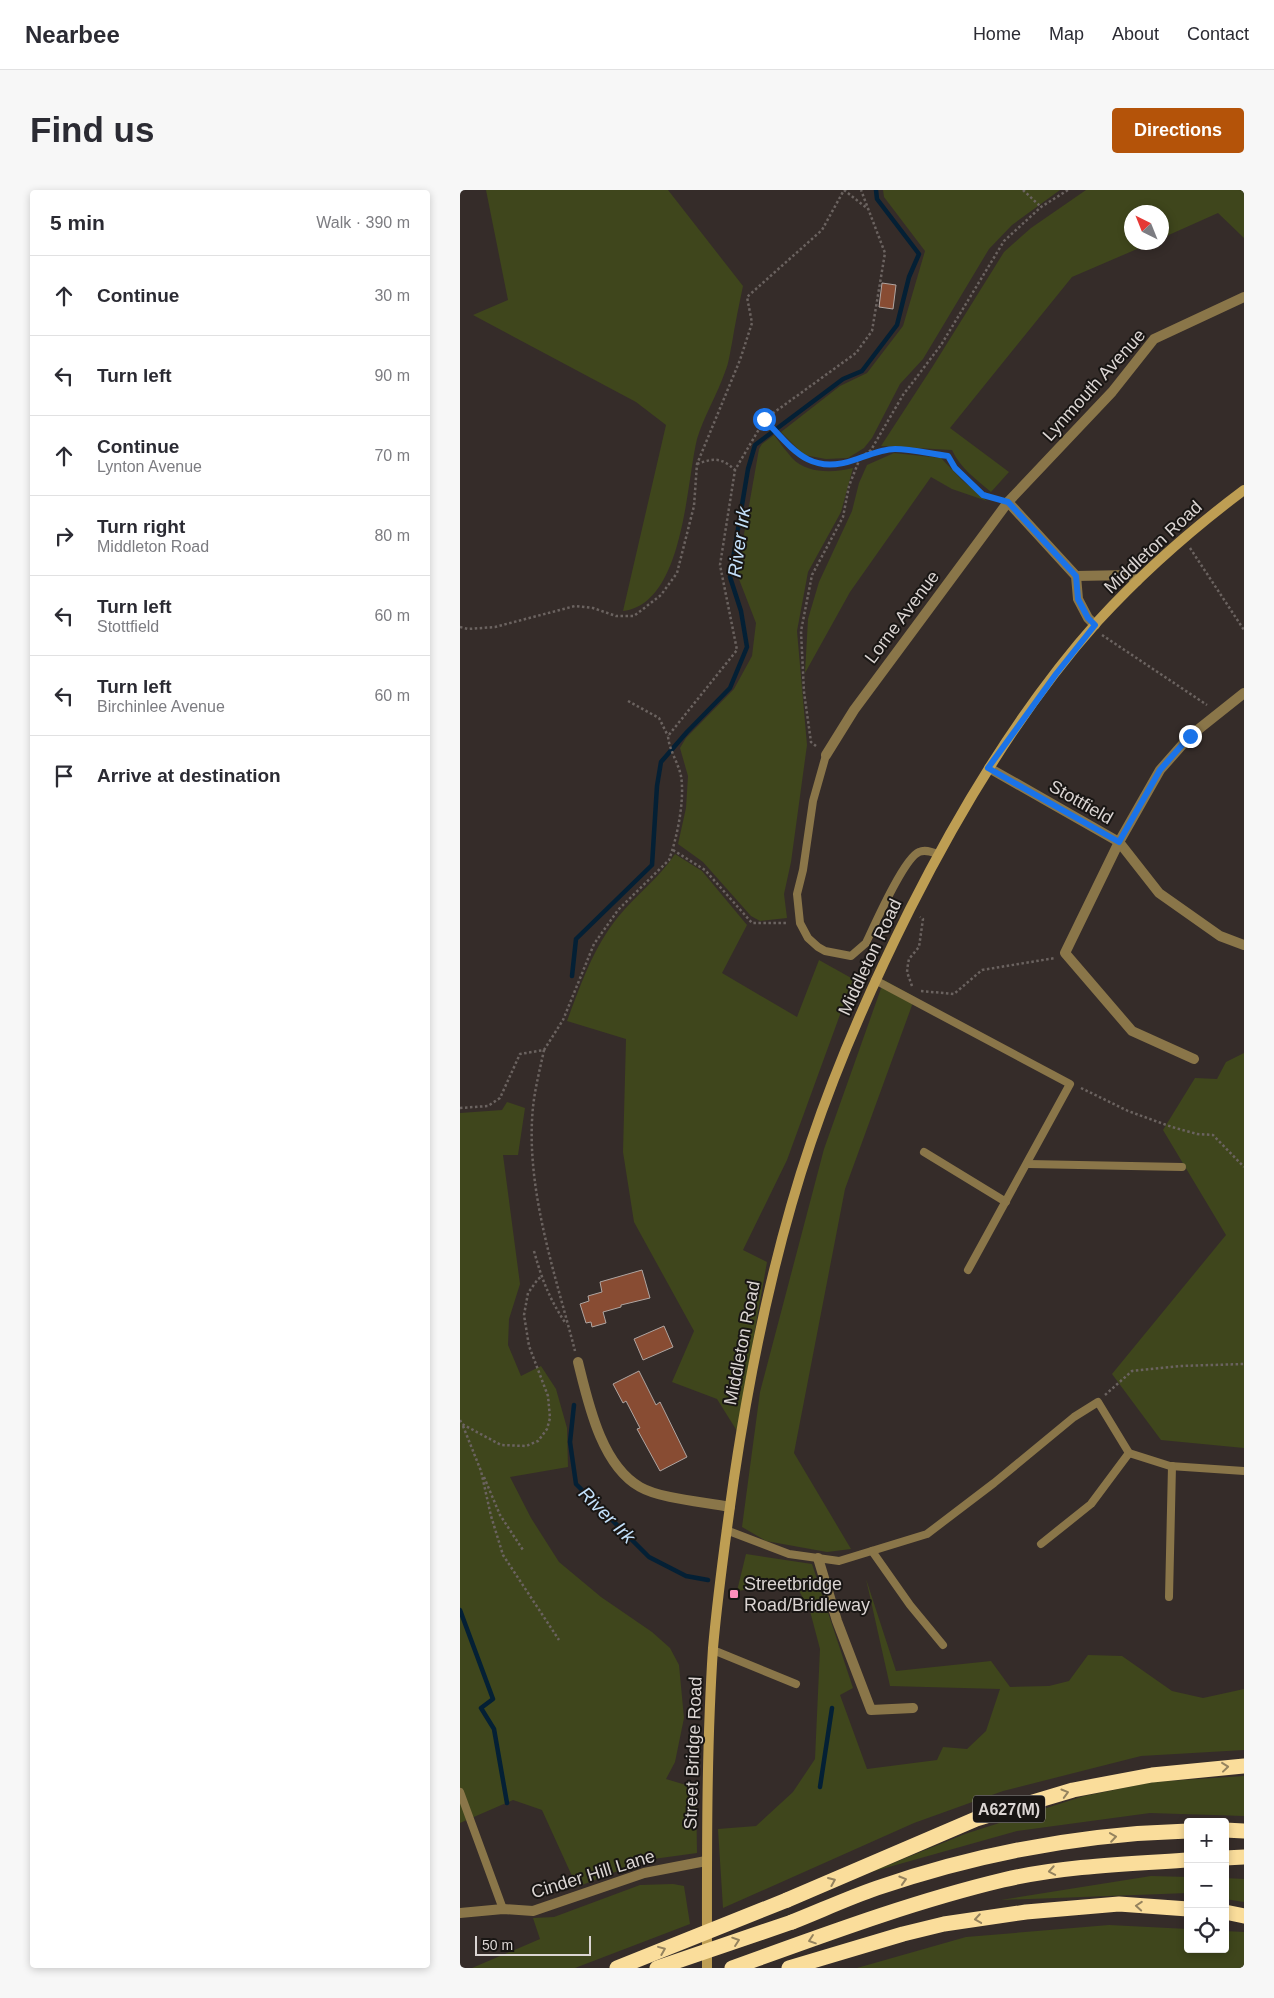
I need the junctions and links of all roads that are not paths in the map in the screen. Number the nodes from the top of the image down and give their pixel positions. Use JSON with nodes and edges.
{"nodes":[{"id":1,"x":1244,"y":297,"type":"edge"},
{"id":2,"x":1244,"y":490,"type":"edge"},
{"id":3,"x":1008,"y":502,"type":"junction"},
{"id":4,"x":1076,"y":576,"type":"junction"},
{"id":5,"x":1137,"y":581,"type":"junction"},
{"id":6,"x":1094,"y":627,"type":"junction"},
{"id":7,"x":1244,"y":693,"type":"edge"},
{"id":8,"x":826,"y":755,"type":"joint"},
{"id":9,"x":988,"y":768,"type":"junction"},
{"id":10,"x":1119,"y":842,"type":"junction"},
{"id":11,"x":938,"y":854,"type":"junction"},
{"id":12,"x":1244,"y":945,"type":"edge"},
{"id":13,"x":875,"y":980,"type":"junction"},
{"id":14,"x":1194,"y":1059,"type":"dead end"},
{"id":15,"x":924,"y":1152,"type":"dead end"},
{"id":16,"x":1028,"y":1164,"type":"junction"},
{"id":17,"x":1182,"y":1166,"type":"dead end"},
{"id":18,"x":1006,"y":1202,"type":"junction"},
{"id":19,"x":968,"y":1270,"type":"dead end"},
{"id":20,"x":578,"y":1362,"type":"road end"},
{"id":21,"x":1129,"y":1452,"type":"junction"},
{"id":22,"x":1172,"y":1466,"type":"junction"},
{"id":23,"x":1244,"y":1471,"type":"edge"},
{"id":24,"x":730,"y":1507,"type":"junction"},
{"id":25,"x":726,"y":1535,"type":"junction"},
{"id":26,"x":1041,"y":1544,"type":"dead end"},
{"id":27,"x":872,"y":1552,"type":"junction"},
{"id":28,"x":818,"y":1558,"type":"junction"},
{"id":29,"x":1169,"y":1597,"type":"dead end"},
{"id":30,"x":943,"y":1645,"type":"dead end"},
{"id":31,"x":713,"y":1650,"type":"junction"},
{"id":32,"x":796,"y":1684,"type":"dead end"},
{"id":33,"x":913,"y":1708,"type":"dead end"},
{"id":34,"x":1244,"y":1766,"type":"edge"},
{"id":35,"x":460,"y":1792,"type":"edge"},
{"id":36,"x":1229,"y":1830,"type":"edge"},
{"id":37,"x":1184,"y":1831,"type":"edge"},
{"id":38,"x":1244,"y":1831,"type":"edge"},
{"id":39,"x":1244,"y":1857,"type":"edge"},
{"id":40,"x":1229,"y":1858,"type":"edge"},
{"id":41,"x":1184,"y":1860,"type":"edge"},
{"id":42,"x":706,"y":1861,"type":"junction"},
{"id":43,"x":1184,"y":1908,"type":"edge"},
{"id":44,"x":503,"y":1909,"type":"junction"},
{"id":45,"x":460,"y":1913,"type":"edge"},
{"id":46,"x":1229,"y":1913,"type":"edge"},
{"id":47,"x":1244,"y":1916,"type":"edge"},
{"id":48,"x":790,"y":1967,"type":"edge"},
{"id":49,"x":617,"y":1968,"type":"edge"},
{"id":50,"x":657,"y":1968,"type":"edge"},
{"id":51,"x":707,"y":1968,"type":"edge"},
{"id":52,"x":732,"y":1968,"type":"edge"}],
"edges":[{"from":1,"to":3,"type":"street","name":"Lynmouth Avenue"},
{"from":2,"to":5,"type":"main road","name":"Middleton Road"},
{"from":3,"to":4,"type":"street"},
{"from":3,"to":8,"type":"street","name":"Lorne Avenue"},
{"from":4,"to":5,"type":"street"},
{"from":4,"to":6,"type":"street"},
{"from":5,"to":6,"type":"main road","name":"Middleton Road"},
{"from":6,"to":9,"type":"main road","name":"Middleton Road"},
{"from":7,"to":10,"type":"street"},
{"from":8,"to":11,"type":"lane"},
{"from":9,"to":10,"type":"street","name":"Stottfield"},
{"from":9,"to":11,"type":"main road","name":"Middleton Road"},
{"from":10,"to":12,"type":"street","name":"Stottfield"},
{"from":10,"to":14,"type":"street"},
{"from":11,"to":13,"type":"main road","name":"Middleton Road"},
{"from":13,"to":16,"type":"lane"},
{"from":13,"to":24,"type":"main road","name":"Middleton Road"},
{"from":15,"to":18,"type":"lane"},
{"from":16,"to":17,"type":"lane"},
{"from":16,"to":18,"type":"lane"},
{"from":18,"to":19,"type":"lane"},
{"from":20,"to":24,"type":"street"},
{"from":21,"to":22,"type":"lane"},
{"from":21,"to":26,"type":"lane"},
{"from":21,"to":27,"type":"lane"},
{"from":22,"to":23,"type":"lane"},
{"from":22,"to":29,"type":"lane"},
{"from":24,"to":25,"type":"main road","name":"Middleton Road"},
{"from":25,"to":28,"type":"lane"},
{"from":25,"to":31,"type":"main road","name":"Street Bridge Road"},
{"from":27,"to":28,"type":"lane"},
{"from":27,"to":30,"type":"lane"},
{"from":28,"to":33,"type":"street"},
{"from":31,"to":32,"type":"lane"},
{"from":31,"to":42,"type":"main road","name":"Street Bridge Road"},
{"from":49,"to":34,"type":"highway","number":"A627(M)","one_way":true,"bridge":true},
{"from":35,"to":44,"type":"lane"},
{"from":36,"to":38,"type":"highway"},
{"from":50,"to":37,"type":"highway","number":"A627(M)","one_way":true,"bridge":true},
{"from":39,"to":40,"type":"highway"},
{"from":41,"to":52,"type":"highway","one_way":true},
{"from":42,"to":44,"type":"street","name":"Cinder Hill Lane"},
{"from":42,"to":51,"type":"main road","name":"Street Bridge Road"},
{"from":43,"to":48,"type":"highway","one_way":true},
{"from":44,"to":45,"type":"street","name":"Cinder Hill Lane"},
{"from":46,"to":47,"type":"highway"}]}
